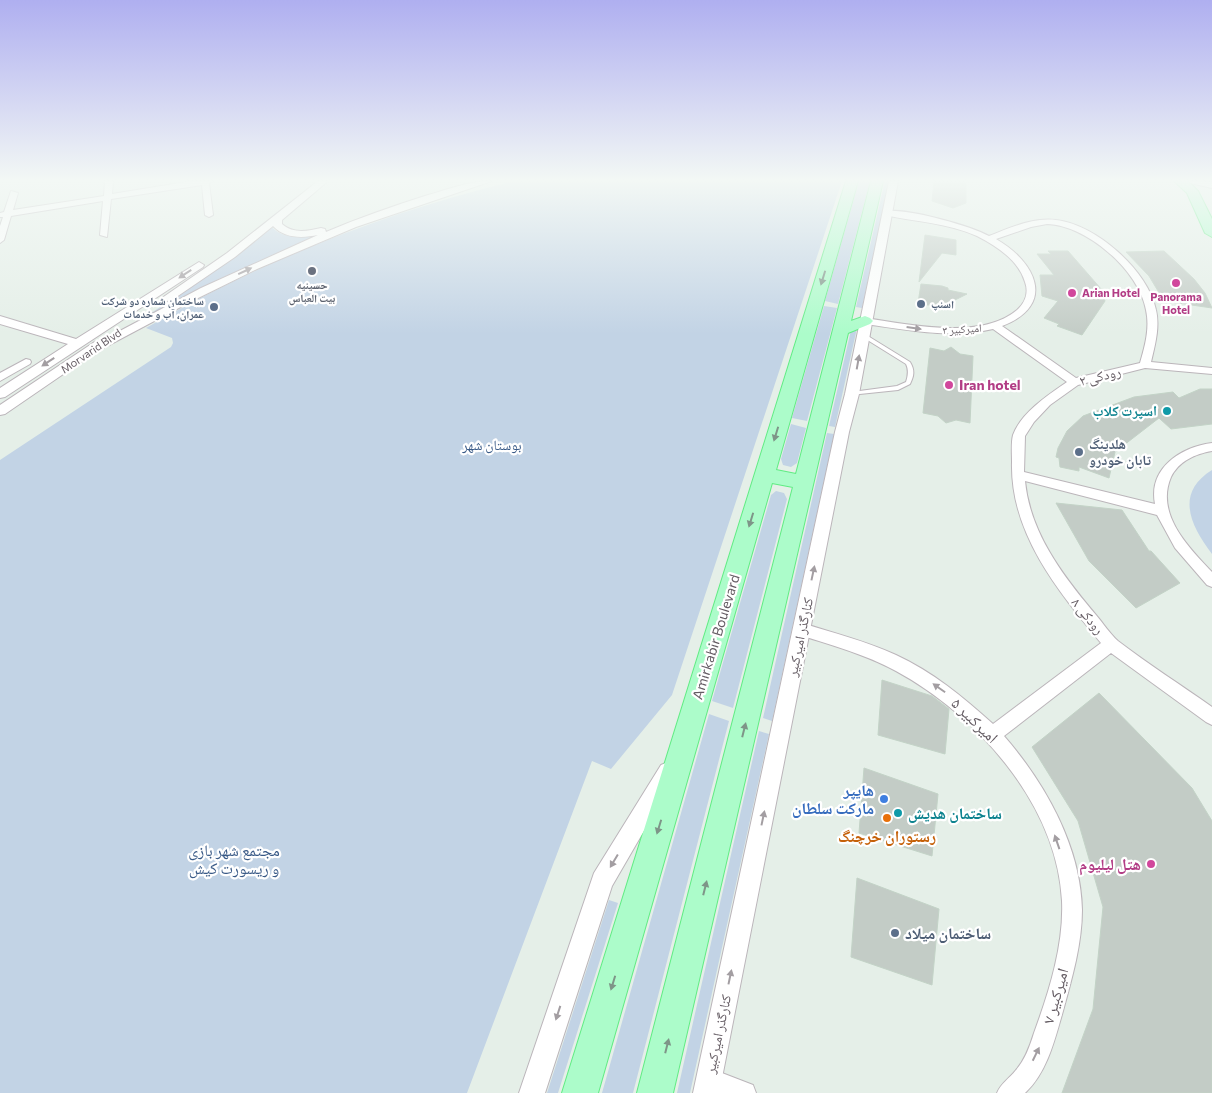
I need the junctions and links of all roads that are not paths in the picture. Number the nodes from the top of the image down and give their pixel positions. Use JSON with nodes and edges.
{"nodes":[{"id":1,"x":104,"y":232,"type":"edge"},
{"id":2,"x":243,"y":232,"type":"edge"},
{"id":3,"x":261,"y":232,"type":"edge"},
{"id":4,"x":291,"y":232,"type":"edge"},
{"id":5,"x":311,"y":232,"type":"edge"},
{"id":6,"x":334,"y":232,"type":"edge"},
{"id":7,"x":837,"y":232,"type":"edge"},
{"id":8,"x":865,"y":232,"type":"edge"},
{"id":9,"x":884,"y":232,"type":"edge"},
{"id":10,"x":971,"y":232,"type":"edge"},
{"id":11,"x":1010,"y":232,"type":"edge"},
{"id":12,"x":1083,"y":232,"type":"edge"},
{"id":13,"x":104,"y":235,"type":"dead end"},
{"id":14,"x":988,"y":239,"type":"junction"},
{"id":15,"x":0,"y":320,"type":"edge"},
{"id":16,"x":994,"y":325,"type":"junction"},
{"id":17,"x":864,"y":328,"type":"junction"},
{"id":18,"x":841,"y":330,"type":"junction"},
{"id":19,"x":77,"y":344,"type":"junction"},
{"id":20,"x":93,"y":350,"type":"junction"},
{"id":21,"x":26,"y":362,"type":"dead end"},
{"id":22,"x":1145,"y":365,"type":"junction"},
{"id":23,"x":1212,"y":371,"type":"edge"},
{"id":24,"x":0,"y":378,"type":"edge"},
{"id":25,"x":1074,"y":382,"type":"junction"},
{"id":26,"x":0,"y":394,"type":"edge"},
{"id":27,"x":852,"y":394,"type":"junction"},
{"id":28,"x":0,"y":411,"type":"edge"},
{"id":29,"x":1212,"y":447,"type":"edge"},
{"id":30,"x":765,"y":474,"type":"junction"},
{"id":31,"x":1018,"y":474,"type":"junction"},
{"id":32,"x":804,"y":483,"type":"junction"},
{"id":33,"x":1162,"y":510,"type":"junction"},
{"id":34,"x":1212,"y":581,"type":"edge"},
{"id":35,"x":802,"y":629,"type":"junction"},
{"id":36,"x":1111,"y":644,"type":"junction"},
{"id":37,"x":1212,"y":716,"type":"edge"},
{"id":38,"x":992,"y":735,"type":"junction"},
{"id":39,"x":684,"y":744,"type":"junction"},
{"id":40,"x":1070,"y":889,"type":"joint"},
{"id":41,"x":707,"y":1086,"type":"edge"},
{"id":42,"x":532,"y":1093,"type":"edge"},
{"id":43,"x":580,"y":1093,"type":"edge"},
{"id":44,"x":655,"y":1093,"type":"edge"},
{"id":45,"x":746,"y":1093,"type":"edge"},
{"id":46,"x":1008,"y":1093,"type":"edge"}],
"edges":[{"from":1,"to":13,"type":"street"},
{"from":2,"to":19,"type":"street","name":"Morvarid Blvd","one_way":true},
{"from":3,"to":20,"type":"street","name":"Morvarid Blvd"},
{"from":4,"to":5,"type":"street"},
{"from":20,"to":6,"type":"street","one_way":true},
{"from":7,"to":30,"type":"main road","name":"Amirkabir Boulevard","one_way":true},
{"from":8,"to":18,"type":"main road"},
{"from":9,"to":17,"type":"street","name":"کنارگذر امیرکبیر"},
{"from":10,"to":14,"type":"street"},
{"from":11,"to":14,"type":"street"},
{"from":12,"to":22,"type":"street"},
{"from":14,"to":16,"type":"street","name":"امیرکبیر ۳"},
{"from":15,"to":19,"type":"street"},
{"from":17,"to":16,"type":"street","name":"امیرکبیر ۳","one_way":true},
{"from":16,"to":25,"type":"street"},
{"from":17,"to":18,"type":"main road"},
{"from":27,"to":17,"type":"street","name":"کنارگذر امیرکبیر","one_way":true},
{"from":17,"to":27,"type":"lane"},
{"from":18,"to":32,"type":"main road"},
{"from":19,"to":26,"type":"street","name":"Morvarid Blvd","one_way":true},
{"from":20,"to":28,"type":"street","name":"Morvarid Blvd"},
{"from":21,"to":24,"type":"street"},
{"from":22,"to":23,"type":"street","name":"رودکی ۲"},
{"from":22,"to":25,"type":"street","name":"رودکی ۲"},
{"from":25,"to":31,"type":"street","name":"رودکی ۲"},
{"from":35,"to":27,"type":"street","name":"کنارگذر امیرکبیر","one_way":true},
{"from":29,"to":33,"type":"street"},
{"from":30,"to":32,"type":"main road"},
{"from":30,"to":39,"type":"main road","name":"Amirkabir Boulevard","one_way":true},
{"from":31,"to":33,"type":"street"},
{"from":31,"to":36,"type":"street","name":"رودکی ۸"},
{"from":44,"to":32,"type":"main road","one_way":true},
{"from":33,"to":34,"type":"street"},
{"from":38,"to":35,"type":"street","name":"امیرکبیر ۵","one_way":true},
{"from":41,"to":35,"type":"street","name":"کنارگذر امیرکبیر","one_way":true},
{"from":36,"to":37,"type":"street","name":"رودکی ۸"},
{"from":36,"to":38,"type":"street"},
{"from":40,"to":38,"type":"street","name":"امیرکبیر ۵","one_way":true},
{"from":39,"to":42,"type":"street","one_way":true},
{"from":39,"to":43,"type":"main road","name":"Amirkabir Boulevard","one_way":true},
{"from":46,"to":40,"type":"street","name":"امیرکبیر ۷","one_way":true},
{"from":41,"to":45,"type":"street"}]}
